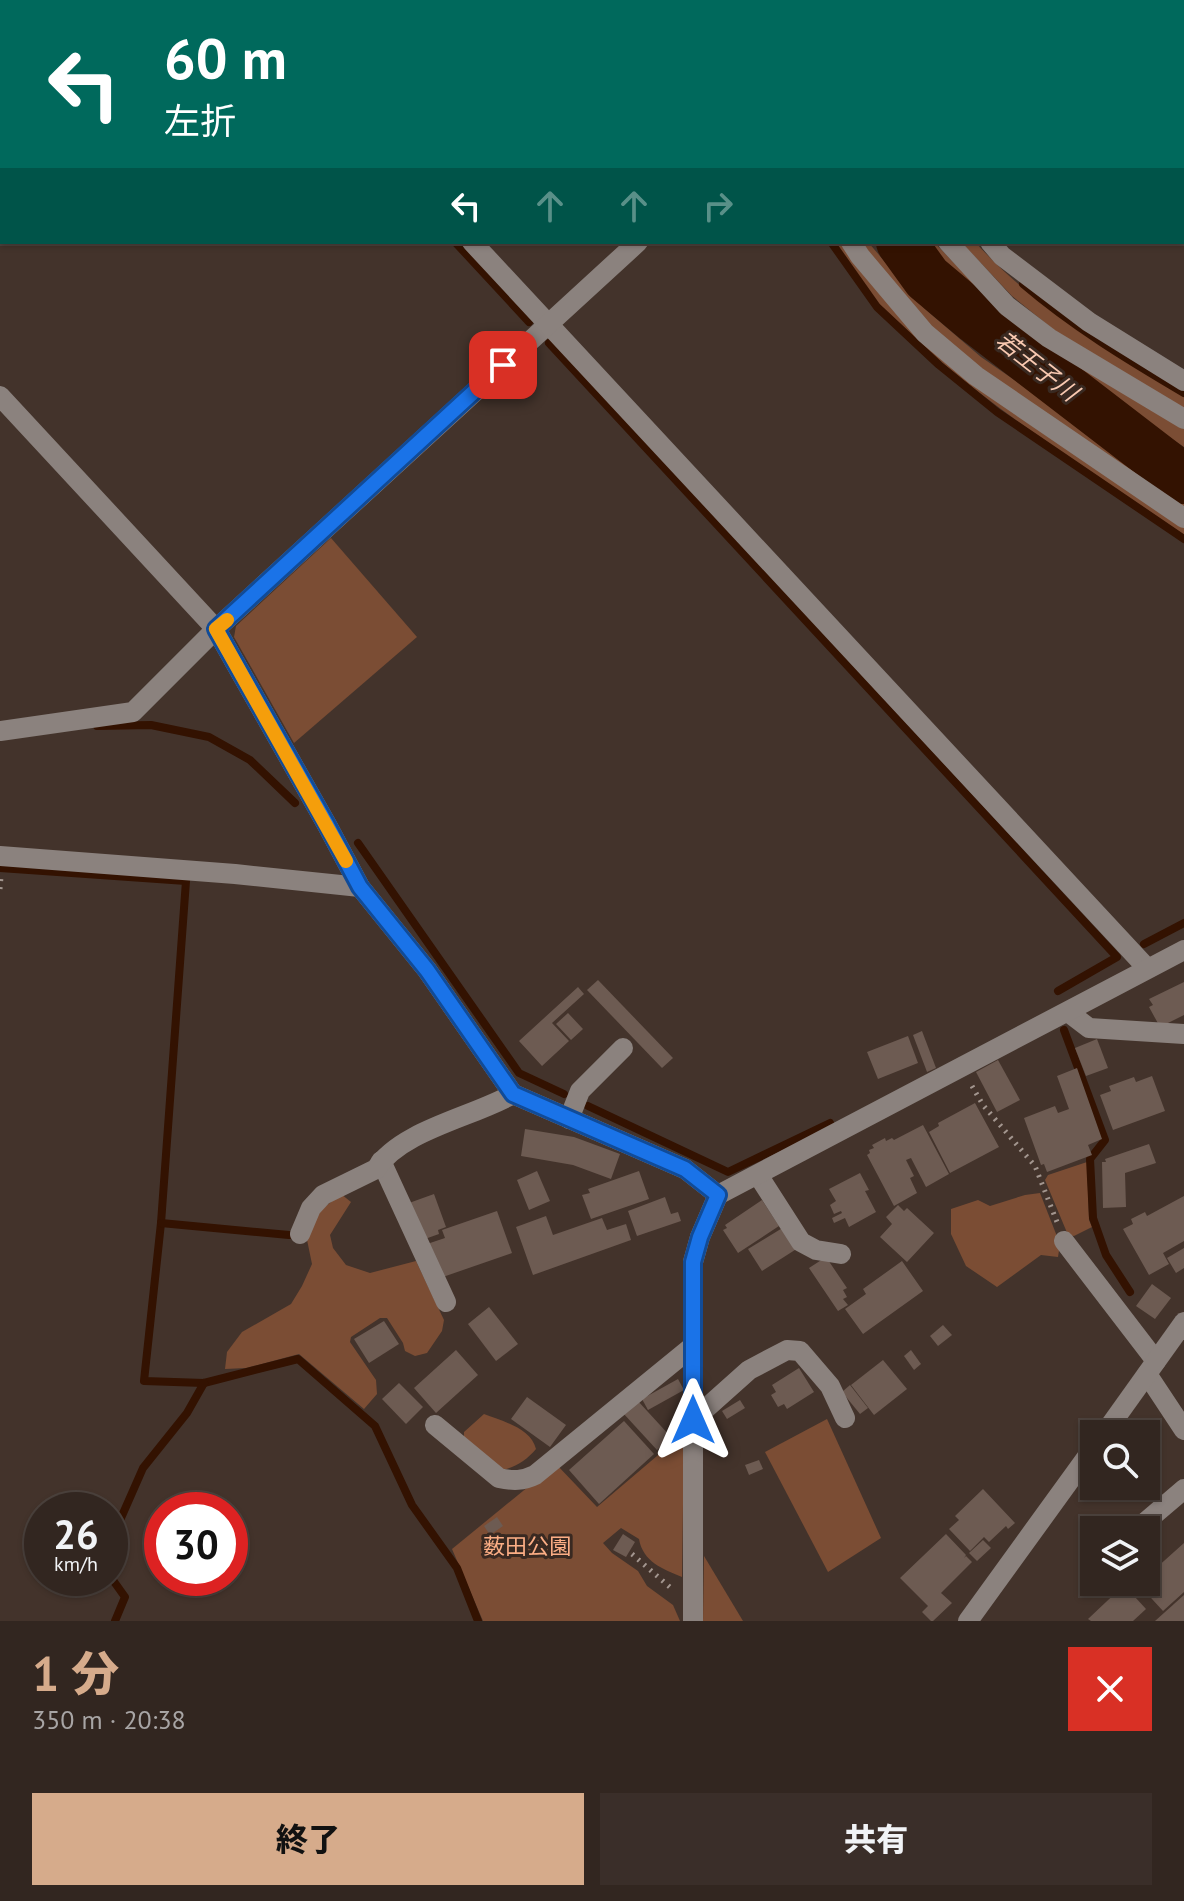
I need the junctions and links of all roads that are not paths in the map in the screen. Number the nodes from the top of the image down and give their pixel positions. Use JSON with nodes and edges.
{"nodes":[{"id":1,"x":474,"y":244,"type":"edge"},
{"id":2,"x":636,"y":244,"type":"edge"},
{"id":3,"x":852,"y":244,"type":"edge"},
{"id":4,"x":950,"y":244,"type":"edge"},
{"id":5,"x":992,"y":244,"type":"edge"},
{"id":6,"x":548,"y":325,"type":"junction"},
{"id":7,"x":1184,"y":381,"type":"edge"},
{"id":8,"x":0,"y":396,"type":"edge"},
{"id":9,"x":1184,"y":419,"type":"edge"},
{"id":10,"x":1184,"y":518,"type":"edge"},
{"id":11,"x":216,"y":629,"type":"junction"},
{"id":12,"x":0,"y":731,"type":"edge"},
{"id":13,"x":0,"y":856,"type":"edge"},
{"id":14,"x":360,"y":887,"type":"junction"},
{"id":15,"x":1184,"y":950,"type":"edge"},
{"id":16,"x":1147,"y":968,"type":"junction"},
{"id":17,"x":1068,"y":1012,"type":"junction"},
{"id":18,"x":1184,"y":1034,"type":"edge"},
{"id":19,"x":623,"y":1048,"type":"dead end"},
{"id":20,"x":513,"y":1094,"type":"junction"},
{"id":21,"x":569,"y":1119,"type":"junction"},
{"id":22,"x":381,"y":1161,"type":"junction"},
{"id":23,"x":758,"y":1175,"type":"junction"},
{"id":24,"x":718,"y":1195,"type":"junction"},
{"id":25,"x":300,"y":1234,"type":"dead end"},
{"id":26,"x":1064,"y":1241,"type":"road end"},
{"id":27,"x":841,"y":1254,"type":"dead end"},
{"id":28,"x":446,"y":1302,"type":"dead end"},
{"id":29,"x":1184,"y":1322,"type":"edge"},
{"id":30,"x":693,"y":1346,"type":"junction"},
{"id":31,"x":1152,"y":1367,"type":"junction"},
{"id":32,"x":845,"y":1418,"type":"dead end"},
{"id":33,"x":693,"y":1420,"type":"junction"},
{"id":34,"x":1114,"y":1420,"type":"edge"},
{"id":35,"x":435,"y":1425,"type":"dead end"},
{"id":36,"x":1184,"y":1430,"type":"edge"},
{"id":37,"x":1080,"y":1466,"type":"edge"},
{"id":38,"x":1184,"y":1489,"type":"edge"},
{"id":39,"x":1152,"y":1516,"type":"edge"},
{"id":40,"x":693,"y":1615,"type":"edge"},
{"id":41,"x":968,"y":1621,"type":"edge"}],
"edges":[{"from":1,"to":6,"type":"street"},
{"from":2,"to":6,"type":"street"},
{"from":3,"to":10,"type":"street"},
{"from":4,"to":9,"type":"street"},
{"from":5,"to":7,"type":"street"},
{"from":6,"to":11,"type":"street"},
{"from":6,"to":16,"type":"street"},
{"from":8,"to":11,"type":"street"},
{"from":11,"to":12,"type":"street"},
{"from":11,"to":14,"type":"street"},
{"from":13,"to":14,"type":"street"},
{"from":14,"to":20,"type":"street"},
{"from":15,"to":16,"type":"street"},
{"from":16,"to":17,"type":"street"},
{"from":17,"to":18,"type":"street"},
{"from":17,"to":23,"type":"street"},
{"from":19,"to":21,"type":"street"},
{"from":20,"to":21,"type":"street"},
{"from":20,"to":22,"type":"street"},
{"from":21,"to":24,"type":"street"},
{"from":22,"to":25,"type":"street"},
{"from":22,"to":28,"type":"street"},
{"from":23,"to":24,"type":"street"},
{"from":23,"to":27,"type":"street"},
{"from":24,"to":30,"type":"street"},
{"from":26,"to":31,"type":"street"},
{"from":29,"to":31,"type":"street"},
{"from":30,"to":33,"type":"street"},
{"from":30,"to":35,"type":"street"},
{"from":31,"to":34,"type":"street"},
{"from":31,"to":36,"type":"street"},
{"from":32,"to":33,"type":"street"},
{"from":33,"to":40,"type":"street"},
{"from":37,"to":41,"type":"street"},
{"from":38,"to":39,"type":"street"}]}
